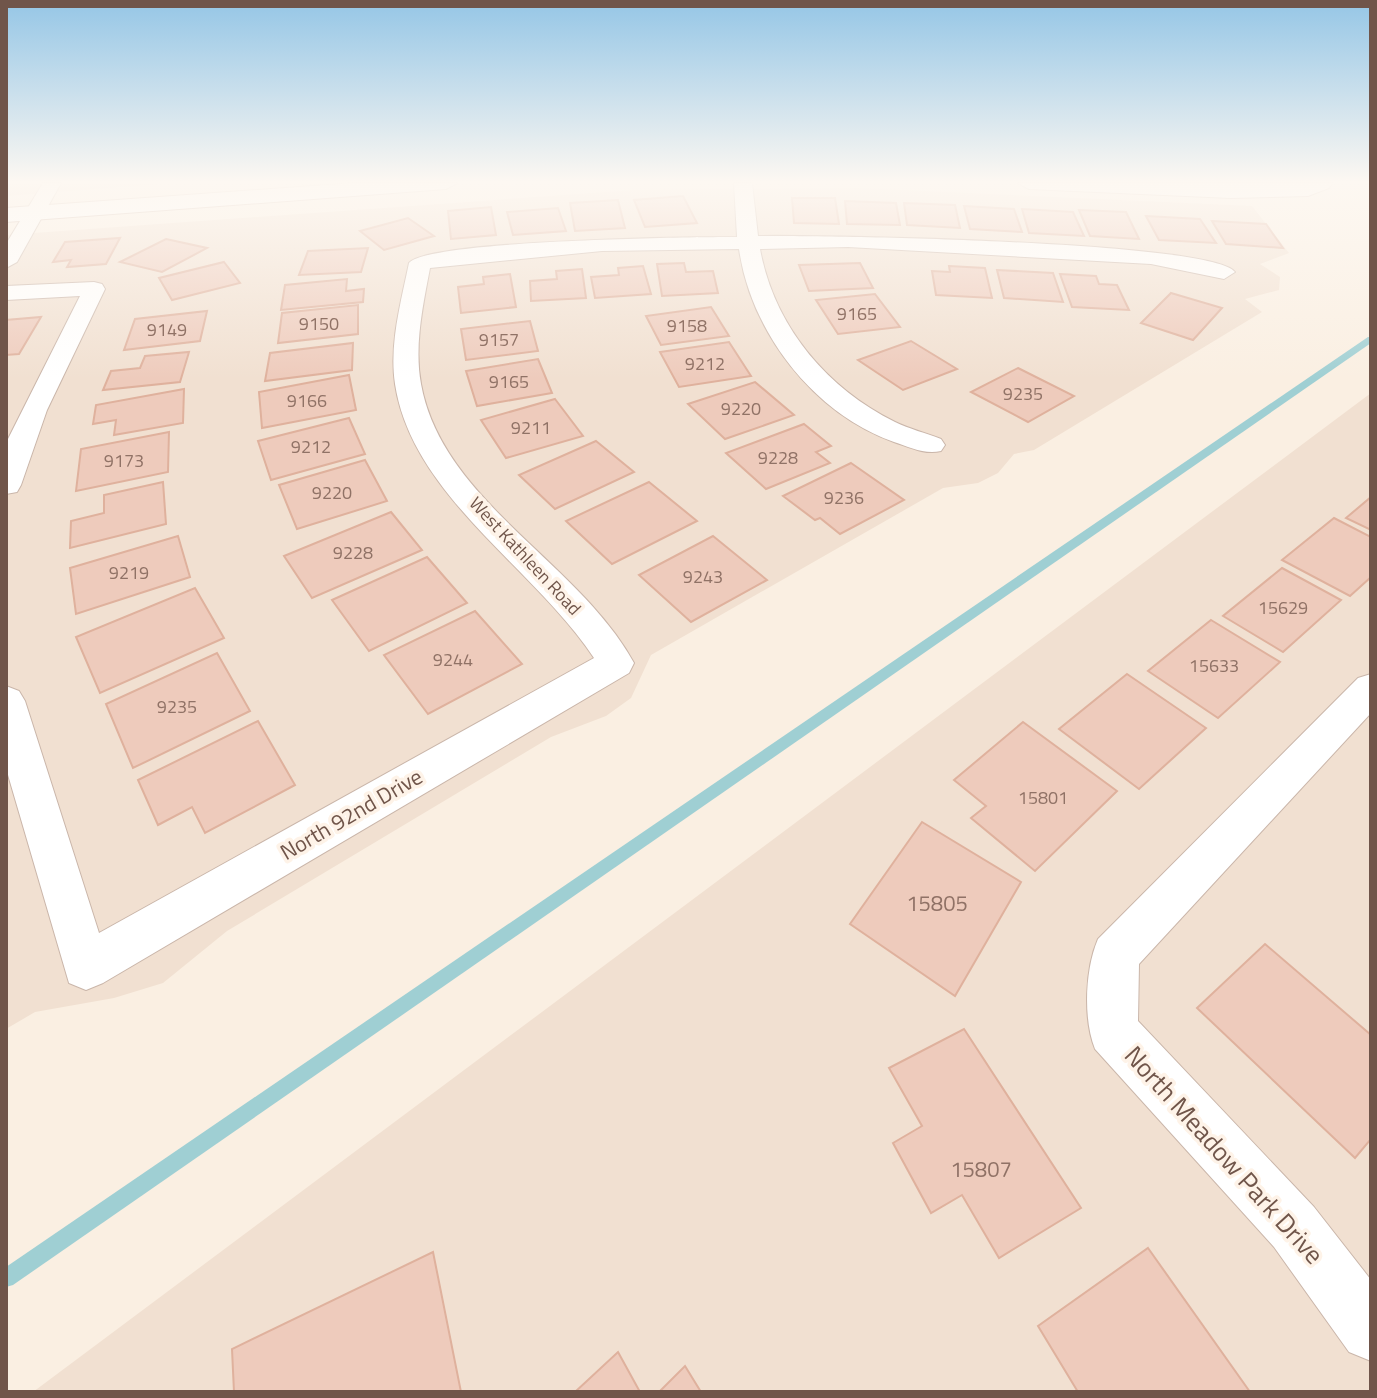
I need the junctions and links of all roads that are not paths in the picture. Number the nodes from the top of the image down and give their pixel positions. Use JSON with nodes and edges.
{"nodes":[{"id":1,"x":561,"y":248,"type":"edge"},
{"id":2,"x":750,"y":248,"type":"edge"},
{"id":3,"x":982,"y":248,"type":"edge"},
{"id":4,"x":1224,"y":272,"type":"dead end"},
{"id":5,"x":6,"y":293,"type":"edge"},
{"id":6,"x":931,"y":445,"type":"dead end"},
{"id":7,"x":6,"y":485,"type":"edge"},
{"id":8,"x":616,"y":663,"type":"joint"},
{"id":9,"x":1370,"y":690,"type":"edge"},
{"id":10,"x":6,"y":701,"type":"edge"},
{"id":11,"x":1371,"y":1330,"type":"edge"}],
"edges":[{"from":1,"to":8,"type":"street","name":"West Kathleen Road"},
{"from":2,"to":6,"type":"street"},
{"from":3,"to":4,"type":"street"},
{"from":5,"to":7,"type":"street"},
{"from":8,"to":10,"type":"street","name":"North 92nd Drive"},
{"from":9,"to":11,"type":"street","name":"North Meadow Park Drive"}]}
